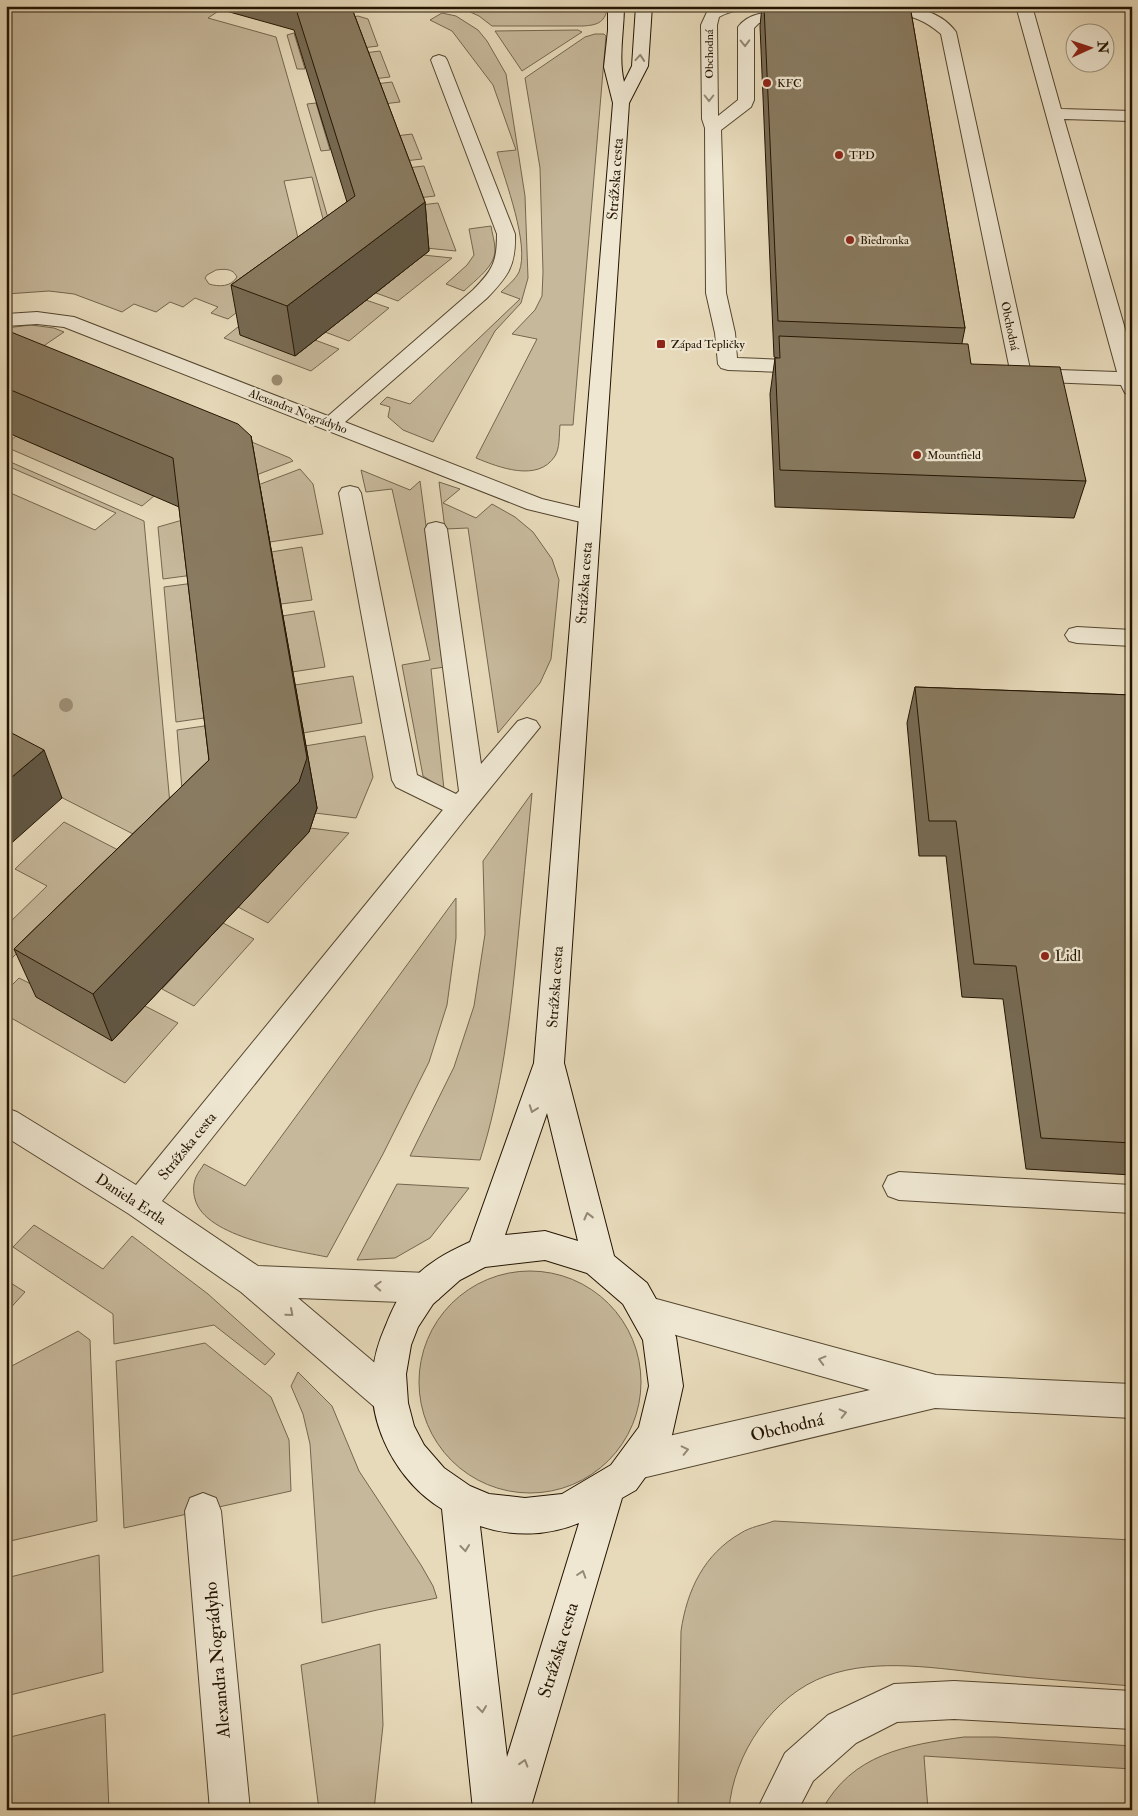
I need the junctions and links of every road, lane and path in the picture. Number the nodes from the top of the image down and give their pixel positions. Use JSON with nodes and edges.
{"nodes":[{"id":1,"x":616,"y":6,"type":"edge"},
{"id":2,"x":644,"y":6,"type":"edge"},
{"id":3,"x":1024,"y":6,"type":"edge"},
{"id":4,"x":857,"y":12,"type":"edge"},
{"id":5,"x":439,"y":60,"type":"dead end"},
{"id":6,"x":621,"y":103,"type":"junction"},
{"id":7,"x":1055,"y":114,"type":"junction"},
{"id":8,"x":1130,"y":116,"type":"dead end"},
{"id":9,"x":713,"y":128,"type":"junction"},
{"id":10,"x":6,"y":320,"type":"edge"},
{"id":11,"x":826,"y":368,"type":"edge"},
{"id":12,"x":1131,"y":382,"type":"edge"},
{"id":13,"x":331,"y":424,"type":"junction"},
{"id":14,"x":350,"y":494,"type":"dead end"},
{"id":15,"x":589,"y":517,"type":"junction"},
{"id":16,"x":436,"y":529,"type":"dead end"},
{"id":17,"x":1077,"y":634,"type":"dead end"},
{"id":18,"x":1132,"y":638,"type":"edge"},
{"id":19,"x":527,"y":727,"type":"dead end"},
{"id":20,"x":466,"y":800,"type":"junction"},
{"id":21,"x":549,"y":1063,"type":"junction"},
{"id":22,"x":6,"y":1121,"type":"edge"},
{"id":23,"x":899,"y":1186,"type":"dead end"},
{"id":24,"x":1132,"y":1199,"type":"edge"},
{"id":25,"x":140,"y":1204,"type":"junction"},
{"id":26,"x":483,"y":1252,"type":"junction"},
{"id":27,"x":600,"y":1264,"type":"junction"},
{"id":28,"x":253,"y":1281,"type":"junction"},
{"id":29,"x":427,"y":1288,"type":"junction"},
{"id":30,"x":649,"y":1313,"type":"junction"},
{"id":31,"x":936,"y":1392,"type":"junction"},
{"id":32,"x":389,"y":1398,"type":"junction"},
{"id":33,"x":1132,"y":1401,"type":"edge"},
{"id":34,"x":638,"y":1462,"type":"junction"},
{"id":35,"x":607,"y":1490,"type":"junction"},
{"id":36,"x":459,"y":1499,"type":"junction"},
{"id":37,"x":203,"y":1511,"type":"dead end"},
{"id":38,"x":1132,"y":1710,"type":"edge"},
{"id":39,"x":230,"y":1810,"type":"edge"},
{"id":40,"x":493,"y":1810,"type":"edge"},
{"id":41,"x":510,"y":1810,"type":"edge"},
{"id":42,"x":777,"y":1810,"type":"edge"}],
"edges":[{"from":1,"to":6,"type":"street","name":"Strážska cesta"},
{"from":6,"to":2,"type":"street","name":"Strážska cesta","one_way":true},
{"from":3,"to":7,"type":"street","name":"Obchodná"},
{"from":4,"to":12,"type":"street","name":"Obchodná"},
{"from":5,"to":13,"type":"street"},
{"from":6,"to":15,"type":"street","name":"Strážska cesta"},
{"from":7,"to":8,"type":"street"},
{"from":7,"to":12,"type":"street","name":"Obchodná"},
{"from":9,"to":9,"type":"street","name":"Obchodná"},
{"from":9,"to":11,"type":"street","name":"Obchodná"},
{"from":10,"to":13,"type":"street","name":"Alexandra Nográdyho"},
{"from":13,"to":15,"type":"street","name":"Alexandra Nográdyho"},
{"from":14,"to":20,"type":"street"},
{"from":15,"to":21,"type":"street","name":"Strážska cesta"},
{"from":16,"to":20,"type":"street"},
{"from":17,"to":18,"type":"street"},
{"from":19,"to":20,"type":"street","name":"Strážska cesta"},
{"from":20,"to":25,"type":"street","name":"Strážska cesta"},
{"from":21,"to":26,"type":"street","name":"Strážska cesta","one_way":true},
{"from":27,"to":21,"type":"street","name":"Strážska cesta","one_way":true},
{"from":22,"to":25,"type":"street","name":"Daniela Ertla"},
{"from":23,"to":24,"type":"street"},
{"from":25,"to":28,"type":"street","name":"Daniela Ertla"},
{"from":26,"to":27,"type":"street"},
{"from":26,"to":29,"type":"street"},
{"from":27,"to":30,"type":"street"},
{"from":29,"to":28,"type":"street","one_way":true},
{"from":28,"to":32,"type":"street","name":"Daniela Ertla","one_way":true},
{"from":29,"to":32,"type":"street"},
{"from":31,"to":30,"type":"street","name":"Obchodná","one_way":true},
{"from":30,"to":34,"type":"street"},
{"from":31,"to":33,"type":"street","name":"Obchodná"},
{"from":34,"to":31,"type":"street","name":"Obchodná","one_way":true},
{"from":32,"to":36,"type":"street"},
{"from":34,"to":35,"type":"street"},
{"from":35,"to":36,"type":"street"},
{"from":41,"to":35,"type":"street","name":"Strážska cesta","one_way":true},
{"from":36,"to":40,"type":"street","one_way":true},
{"from":37,"to":39,"type":"street","name":"Alexandra Nográdyho"},
{"from":38,"to":42,"type":"street"}]}
